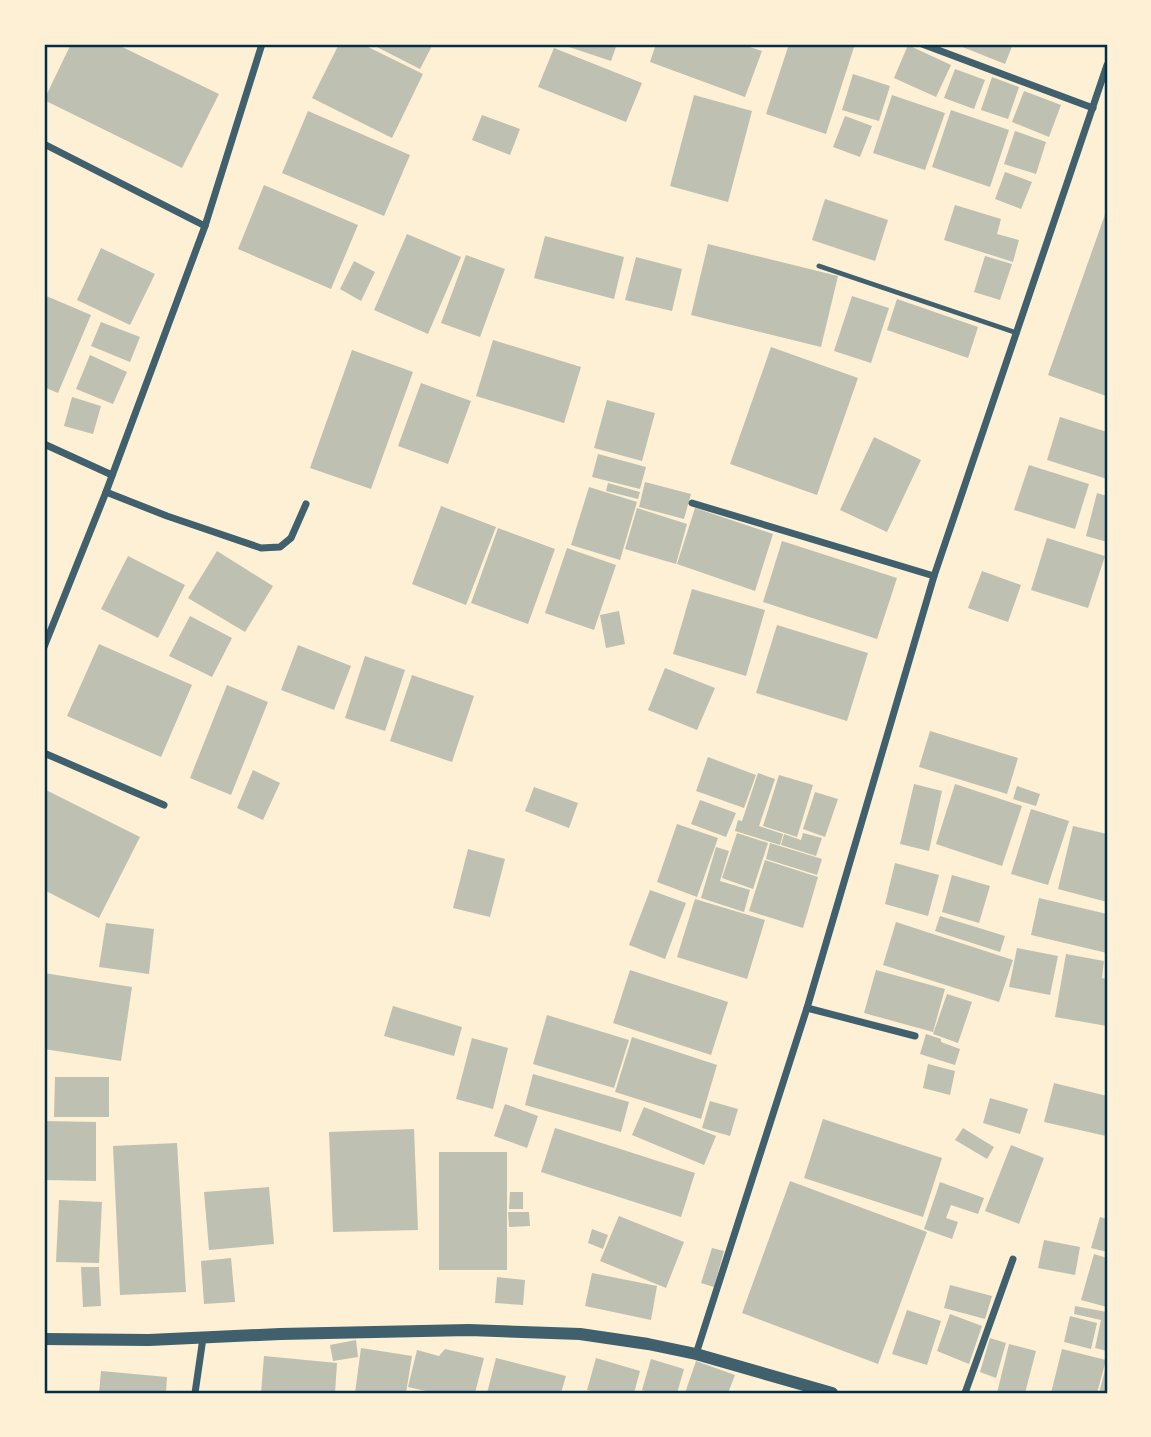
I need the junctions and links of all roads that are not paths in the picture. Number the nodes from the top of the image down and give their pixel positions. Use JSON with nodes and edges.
{"nodes":[{"id":1,"x":262,"y":44,"type":"edge"},
{"id":2,"x":922,"y":44,"type":"edge"},
{"id":3,"x":1107,"y":65,"type":"edge"},
{"id":4,"x":1093,"y":108,"type":"junction"},
{"id":5,"x":44,"y":144,"type":"edge"},
{"id":6,"x":205,"y":226,"type":"junction"},
{"id":7,"x":819,"y":266,"type":"dead end"},
{"id":8,"x":1017,"y":333,"type":"junction"},
{"id":9,"x":44,"y":444,"type":"edge"},
{"id":10,"x":112,"y":475,"type":"junction"},
{"id":11,"x":106,"y":492,"type":"junction"},
{"id":12,"x":692,"y":503,"type":"dead end"},
{"id":13,"x":306,"y":505,"type":"dead end"},
{"id":14,"x":934,"y":576,"type":"junction"},
{"id":15,"x":44,"y":647,"type":"edge"},
{"id":16,"x":44,"y":753,"type":"edge"},
{"id":17,"x":164,"y":804,"type":"dead end"},
{"id":18,"x":807,"y":1008,"type":"junction"},
{"id":19,"x":915,"y":1036,"type":"dead end"},
{"id":20,"x":1013,"y":1259,"type":"dead end"},
{"id":21,"x":203,"y":1338,"type":"junction"},
{"id":22,"x":44,"y":1339,"type":"edge"},
{"id":23,"x":696,"y":1354,"type":"junction"},
{"id":24,"x":195,"y":1393,"type":"edge"},
{"id":25,"x":832,"y":1393,"type":"edge"},
{"id":26,"x":965,"y":1393,"type":"edge"}],
"edges":[{"from":1,"to":6,"type":"street"},
{"from":2,"to":4,"type":"street"},
{"from":3,"to":4,"type":"street"},
{"from":4,"to":8,"type":"street"},
{"from":5,"to":6,"type":"street"},
{"from":6,"to":10,"type":"street"},
{"from":7,"to":8,"type":"lane"},
{"from":8,"to":14,"type":"street"},
{"from":9,"to":10,"type":"street"},
{"from":10,"to":11,"type":"street"},
{"from":11,"to":13,"type":"street"},
{"from":11,"to":15,"type":"street"},
{"from":12,"to":14,"type":"street"},
{"from":14,"to":18,"type":"street"},
{"from":16,"to":17,"type":"street"},
{"from":18,"to":19,"type":"street"},
{"from":18,"to":23,"type":"street"},
{"from":20,"to":26,"type":"street"},
{"from":21,"to":22,"type":"street"},
{"from":21,"to":23,"type":"street"},
{"from":21,"to":24,"type":"street"},
{"from":23,"to":25,"type":"street"}]}
